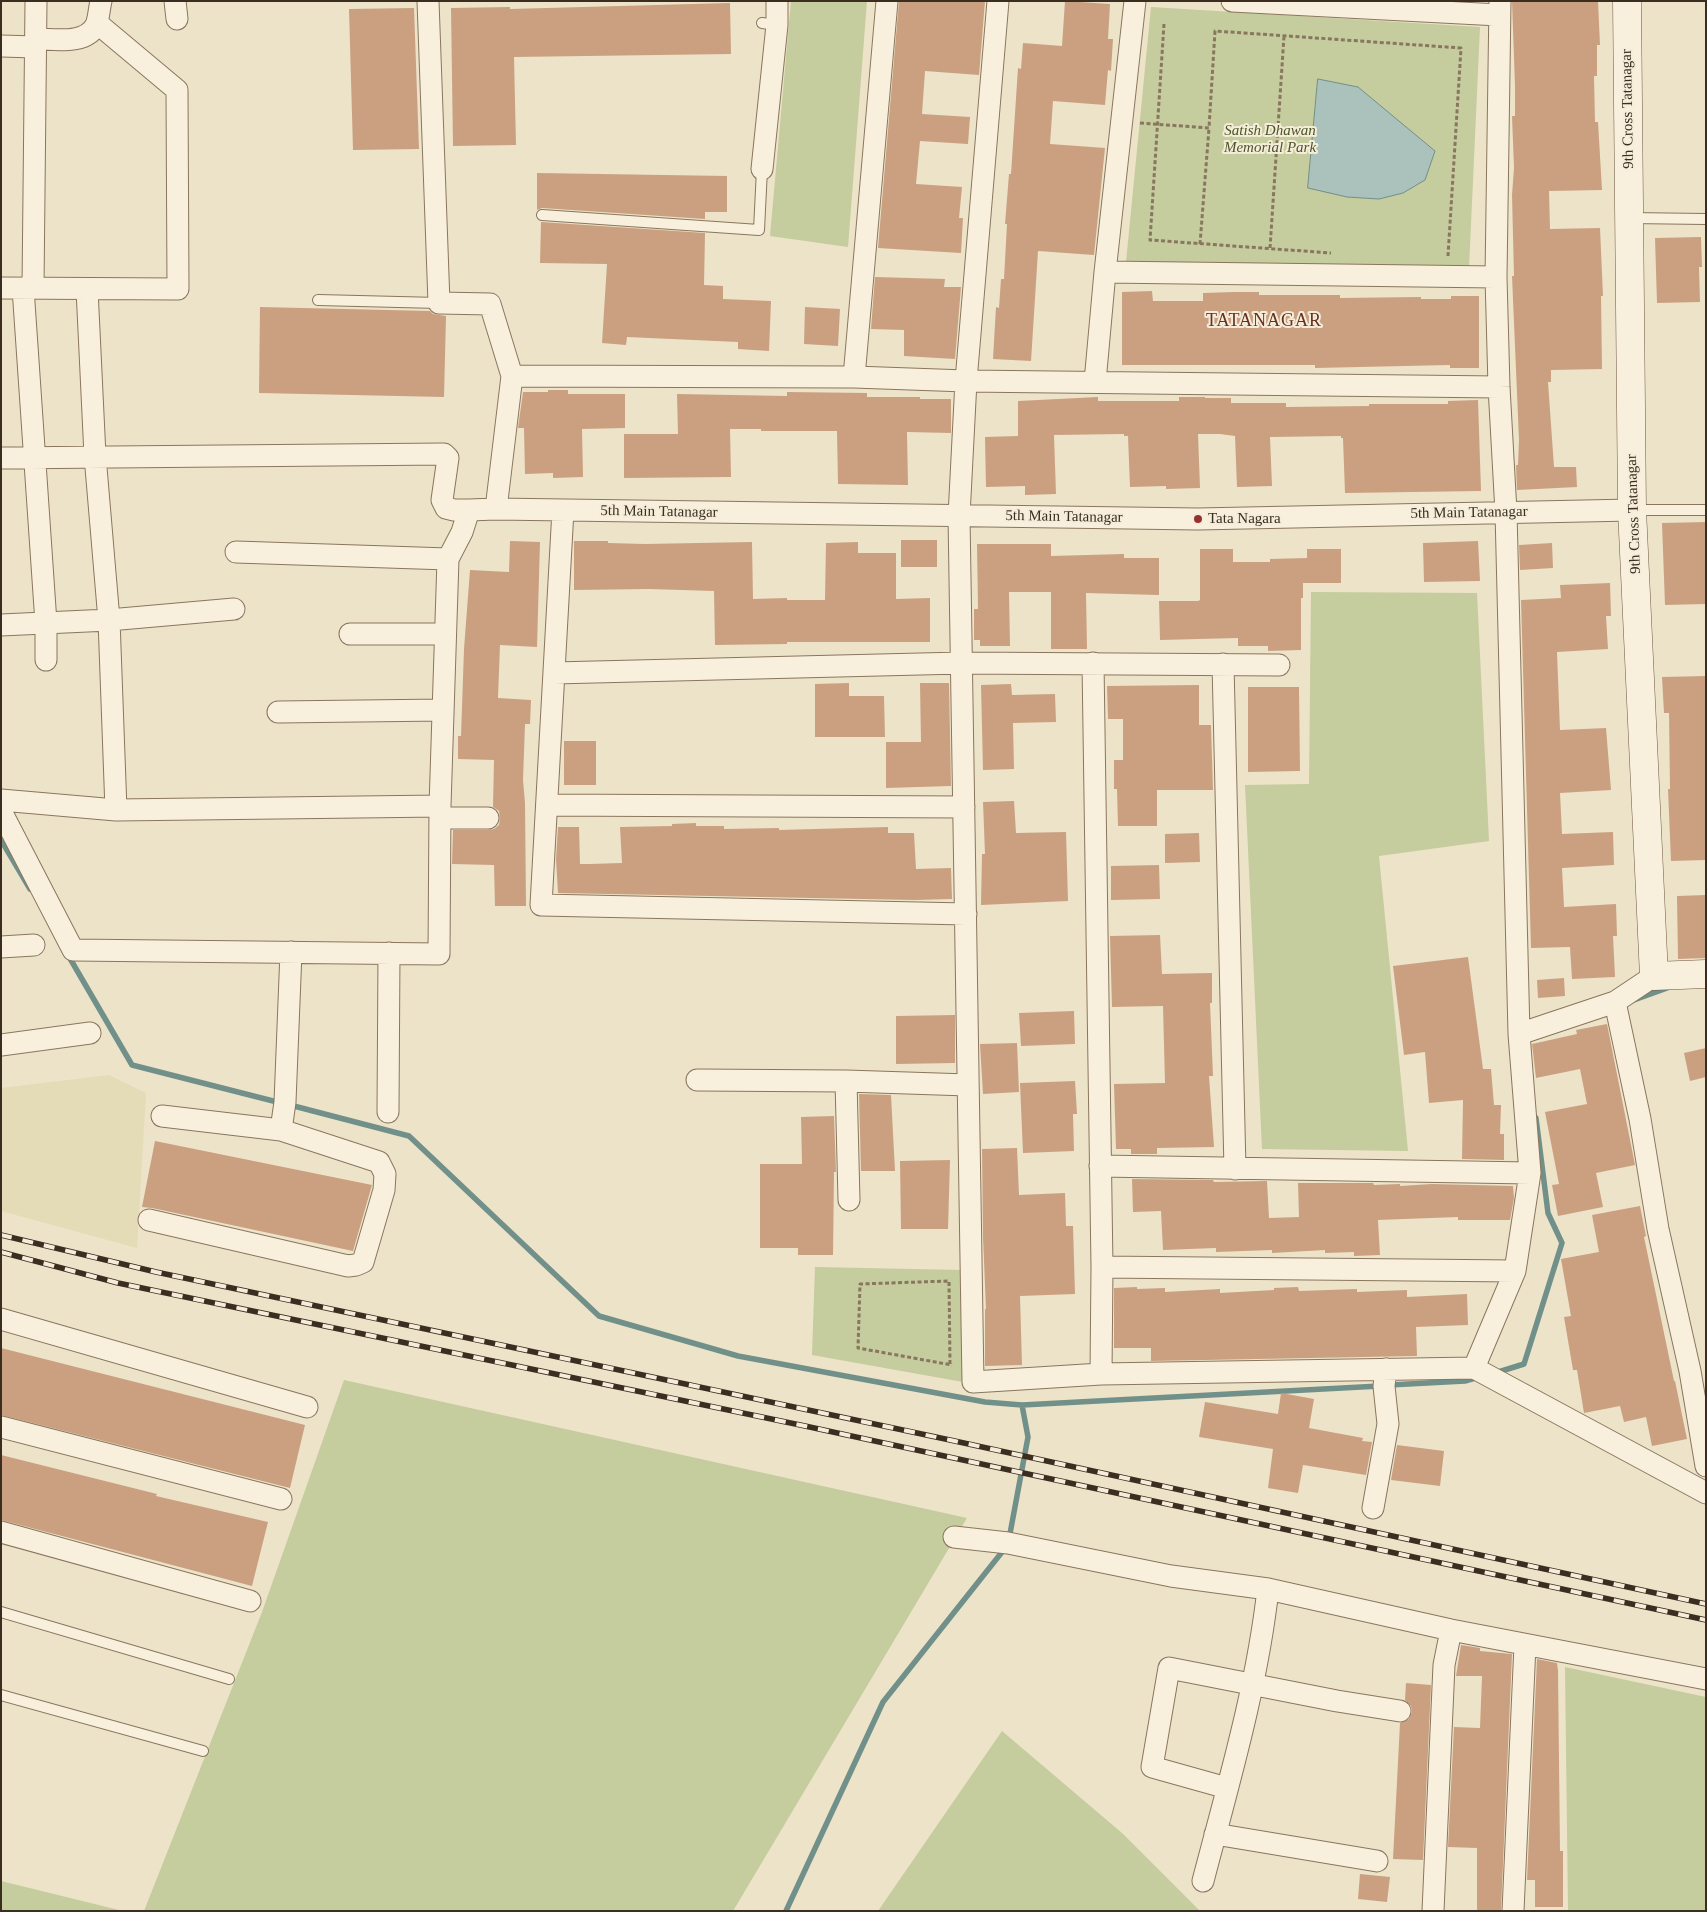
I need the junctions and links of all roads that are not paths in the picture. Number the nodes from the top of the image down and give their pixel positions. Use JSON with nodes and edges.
{"nodes":[{"id":1,"x":36,"y":1,"type":"edge"},
{"id":2,"x":101,"y":1,"type":"edge"},
{"id":3,"x":428,"y":1,"type":"edge"},
{"id":4,"x":776,"y":1,"type":"edge"},
{"id":5,"x":886,"y":1,"type":"edge"},
{"id":6,"x":998,"y":1,"type":"edge"},
{"id":7,"x":1135,"y":1,"type":"edge"},
{"id":8,"x":1232,"y":1,"type":"edge"},
{"id":9,"x":1627,"y":1,"type":"edge"},
{"id":10,"x":1500,"y":8,"type":"edge"},
{"id":11,"x":97,"y":23,"type":"junction"},
{"id":12,"x":37,"y":43,"type":"junction"},
{"id":13,"x":1,"y":46,"type":"edge"},
{"id":14,"x":762,"y":169,"type":"joint"},
{"id":15,"x":542,"y":215,"type":"dead end"},
{"id":16,"x":1629,"y":218,"type":"junction"},
{"id":17,"x":1706,"y":219,"type":"edge"},
{"id":18,"x":1105,"y":272,"type":"junction"},
{"id":19,"x":1496,"y":277,"type":"junction"},
{"id":20,"x":1,"y":288,"type":"edge"},
{"id":21,"x":28,"y":288,"type":"junction"},
{"id":22,"x":87,"y":289,"type":"junction"},
{"id":23,"x":318,"y":300,"type":"dead end"},
{"id":24,"x":439,"y":303,"type":"junction"},
{"id":25,"x":512,"y":376,"type":"junction"},
{"id":26,"x":854,"y":377,"type":"junction"},
{"id":27,"x":966,"y":381,"type":"junction"},
{"id":28,"x":1095,"y":382,"type":"junction"},
{"id":29,"x":1499,"y":387,"type":"junction"},
{"id":30,"x":95,"y":456,"type":"junction"},
{"id":31,"x":35,"y":457,"type":"junction"},
{"id":32,"x":1,"y":458,"type":"edge"},
{"id":33,"x":496,"y":509,"type":"junction"},
{"id":34,"x":469,"y":510,"type":"junction"},
{"id":35,"x":563,"y":510,"type":"junction"},
{"id":36,"x":1632,"y":510,"type":"junction"},
{"id":37,"x":1706,"y":510,"type":"edge"},
{"id":38,"x":1506,"y":512,"type":"junction"},
{"id":39,"x":959,"y":516,"type":"junction"},
{"id":40,"x":236,"y":552,"type":"dead end"},
{"id":41,"x":448,"y":558,"type":"junction"},
{"id":42,"x":234,"y":609,"type":"dead end"},
{"id":43,"x":109,"y":620,"type":"junction"},
{"id":44,"x":46,"y":623,"type":"junction"},
{"id":45,"x":1,"y":625,"type":"edge"},
{"id":46,"x":350,"y":634,"type":"dead end"},
{"id":47,"x":446,"y":634,"type":"junction"},
{"id":48,"x":46,"y":660,"type":"dead end"},
{"id":49,"x":961,"y":663,"type":"junction"},
{"id":50,"x":1093,"y":663,"type":"junction"},
{"id":51,"x":1223,"y":664,"type":"junction"},
{"id":52,"x":1280,"y":665,"type":"dead end"},
{"id":53,"x":554,"y":673,"type":"junction"},
{"id":54,"x":443,"y":710,"type":"junction"},
{"id":55,"x":278,"y":712,"type":"dead end"},
{"id":56,"x":1,"y":800,"type":"edge"},
{"id":57,"x":547,"y":805,"type":"junction"},
{"id":58,"x":964,"y":807,"type":"junction"},
{"id":59,"x":116,"y":810,"type":"junction"},
{"id":60,"x":1,"y":811,"type":"edge"},
{"id":61,"x":440,"y":812,"type":"junction"},
{"id":62,"x":488,"y":818,"type":"dead end"},
{"id":63,"x":966,"y":914,"type":"junction"},
{"id":64,"x":34,"y":945,"type":"dead end"},
{"id":65,"x":1,"y":947,"type":"edge"},
{"id":66,"x":291,"y":952,"type":"junction"},
{"id":67,"x":389,"y":953,"type":"junction"},
{"id":68,"x":1706,"y":974,"type":"edge"},
{"id":69,"x":1654,"y":976,"type":"junction"},
{"id":70,"x":1615,"y":1002,"type":"junction"},
{"id":71,"x":90,"y":1033,"type":"dead end"},
{"id":72,"x":1519,"y":1034,"type":"junction"},
{"id":73,"x":1,"y":1045,"type":"edge"},
{"id":74,"x":697,"y":1080,"type":"dead end"},
{"id":75,"x":846,"y":1081,"type":"junction"},
{"id":76,"x":968,"y":1085,"type":"junction"},
{"id":77,"x":388,"y":1112,"type":"dead end"},
{"id":78,"x":162,"y":1116,"type":"dead end"},
{"id":79,"x":281,"y":1130,"type":"junction"},
{"id":80,"x":1100,"y":1166,"type":"junction"},
{"id":81,"x":1235,"y":1169,"type":"junction"},
{"id":82,"x":1530,"y":1173,"type":"junction"},
{"id":83,"x":849,"y":1200,"type":"dead end"},
{"id":84,"x":149,"y":1220,"type":"dead end"},
{"id":85,"x":1102,"y":1268,"type":"junction"},
{"id":86,"x":1514,"y":1271,"type":"junction"},
{"id":87,"x":1,"y":1319,"type":"edge"},
{"id":88,"x":1386,"y":1369,"type":"junction"},
{"id":89,"x":1476,"y":1369,"type":"junction"},
{"id":90,"x":1101,"y":1374,"type":"junction"},
{"id":91,"x":307,"y":1406,"type":"dead end"},
{"id":92,"x":1,"y":1427,"type":"edge"},
{"id":93,"x":1706,"y":1466,"type":"edge"},
{"id":94,"x":1706,"y":1493,"type":"edge"},
{"id":95,"x":281,"y":1499,"type":"dead end"},
{"id":96,"x":1373,"y":1508,"type":"dead end"},
{"id":97,"x":1,"y":1532,"type":"edge"},
{"id":98,"x":954,"y":1537,"type":"dead end"},
{"id":99,"x":1268,"y":1589,"type":"junction"},
{"id":100,"x":250,"y":1601,"type":"dead end"},
{"id":101,"x":1,"y":1612,"type":"edge"},
{"id":102,"x":1451,"y":1630,"type":"junction"},
{"id":103,"x":1526,"y":1645,"type":"junction"},
{"id":104,"x":229,"y":1678,"type":"dead end"},
{"id":105,"x":1706,"y":1679,"type":"edge"},
{"id":106,"x":1252,"y":1685,"type":"junction"},
{"id":107,"x":1,"y":1695,"type":"edge"},
{"id":108,"x":1400,"y":1711,"type":"dead end"},
{"id":109,"x":203,"y":1751,"type":"dead end"},
{"id":110,"x":1227,"y":1788,"type":"junction"},
{"id":111,"x":1215,"y":1834,"type":"junction"},
{"id":112,"x":1377,"y":1861,"type":"dead end"},
{"id":113,"x":1203,"y":1881,"type":"dead end"},
{"id":114,"x":1433,"y":1911,"type":"edge"},
{"id":115,"x":1513,"y":1911,"type":"edge"}],
"edges":[{"from":1,"to":12,"type":"street"},
{"from":2,"to":11,"type":"street"},
{"from":3,"to":24,"type":"street"},
{"from":4,"to":14,"type":"street"},
{"from":5,"to":26,"type":"street"},
{"from":6,"to":27,"type":"street"},
{"from":7,"to":18,"type":"street"},
{"from":8,"to":10,"type":"street"},
{"from":9,"to":16,"type":"street","name":"9th Cross Tatanagar"},
{"from":10,"to":19,"type":"street"},
{"from":11,"to":12,"type":"street"},
{"from":11,"to":22,"type":"street"},
{"from":12,"to":13,"type":"street"},
{"from":12,"to":21,"type":"street"},
{"from":14,"to":15,"type":"lane"},
{"from":16,"to":17,"type":"lane"},
{"from":16,"to":36,"type":"street","name":"9th Cross Tatanagar"},
{"from":18,"to":19,"type":"street"},
{"from":18,"to":28,"type":"street"},
{"from":19,"to":29,"type":"street"},
{"from":20,"to":21,"type":"street"},
{"from":21,"to":22,"type":"street"},
{"from":21,"to":31,"type":"street"},
{"from":22,"to":30,"type":"street"},
{"from":23,"to":24,"type":"lane"},
{"from":24,"to":25,"type":"street"},
{"from":25,"to":26,"type":"street"},
{"from":25,"to":33,"type":"street"},
{"from":26,"to":27,"type":"street"},
{"from":27,"to":28,"type":"street"},
{"from":27,"to":39,"type":"street"},
{"from":28,"to":29,"type":"street"},
{"from":29,"to":38,"type":"street"},
{"from":30,"to":31,"type":"street"},
{"from":30,"to":34,"type":"street","name":"5th Main Tatanagar"},
{"from":30,"to":43,"type":"street"},
{"from":31,"to":32,"type":"street"},
{"from":31,"to":44,"type":"street"},
{"from":33,"to":34,"type":"street","name":"5th Main Tatanagar"},
{"from":33,"to":35,"type":"street","name":"5th Main Tatanagar"},
{"from":34,"to":41,"type":"street"},
{"from":35,"to":39,"type":"street","name":"5th Main Tatanagar"},
{"from":35,"to":53,"type":"street"},
{"from":36,"to":37,"type":"lane"},
{"from":36,"to":38,"type":"street","name":"5th Main Tatanagar"},
{"from":36,"to":69,"type":"street","name":"9th Cross Tatanagar"},
{"from":38,"to":39,"type":"street","name":"5th Main Tatanagar"},
{"from":38,"to":72,"type":"street"},
{"from":39,"to":49,"type":"street"},
{"from":40,"to":41,"type":"street"},
{"from":41,"to":47,"type":"street"},
{"from":42,"to":43,"type":"street"},
{"from":43,"to":44,"type":"street"},
{"from":43,"to":59,"type":"street"},
{"from":44,"to":45,"type":"street"},
{"from":44,"to":48,"type":"street"},
{"from":46,"to":47,"type":"street"},
{"from":47,"to":54,"type":"street"},
{"from":49,"to":50,"type":"street"},
{"from":49,"to":53,"type":"street"},
{"from":49,"to":58,"type":"street"},
{"from":50,"to":51,"type":"street"},
{"from":50,"to":80,"type":"street"},
{"from":51,"to":52,"type":"street"},
{"from":51,"to":81,"type":"street"},
{"from":53,"to":57,"type":"street"},
{"from":54,"to":55,"type":"street"},
{"from":54,"to":61,"type":"street"},
{"from":56,"to":59,"type":"street"},
{"from":57,"to":58,"type":"street"},
{"from":57,"to":63,"type":"street"},
{"from":58,"to":63,"type":"street"},
{"from":59,"to":61,"type":"street"},
{"from":60,"to":66,"type":"street"},
{"from":61,"to":62,"type":"street"},
{"from":61,"to":67,"type":"street"},
{"from":63,"to":76,"type":"street"},
{"from":64,"to":65,"type":"street"},
{"from":66,"to":67,"type":"street"},
{"from":66,"to":79,"type":"street"},
{"from":67,"to":77,"type":"street"},
{"from":68,"to":69,"type":"street"},
{"from":69,"to":70,"type":"street"},
{"from":70,"to":72,"type":"street"},
{"from":70,"to":93,"type":"street"},
{"from":71,"to":73,"type":"street"},
{"from":72,"to":82,"type":"street"},
{"from":74,"to":75,"type":"street"},
{"from":75,"to":76,"type":"street"},
{"from":75,"to":83,"type":"street"},
{"from":76,"to":90,"type":"street"},
{"from":78,"to":79,"type":"street"},
{"from":79,"to":84,"type":"street"},
{"from":80,"to":81,"type":"street"},
{"from":80,"to":85,"type":"street"},
{"from":81,"to":82,"type":"street"},
{"from":82,"to":86,"type":"street"},
{"from":85,"to":86,"type":"street"},
{"from":85,"to":90,"type":"street"},
{"from":86,"to":89,"type":"street"},
{"from":87,"to":91,"type":"street"},
{"from":88,"to":89,"type":"street"},
{"from":88,"to":90,"type":"street"},
{"from":88,"to":96,"type":"street"},
{"from":89,"to":94,"type":"street"},
{"from":92,"to":95,"type":"street"},
{"from":97,"to":100,"type":"street"},
{"from":98,"to":99,"type":"street"},
{"from":99,"to":102,"type":"street"},
{"from":99,"to":106,"type":"street"},
{"from":101,"to":104,"type":"lane"},
{"from":102,"to":103,"type":"street"},
{"from":102,"to":114,"type":"street"},
{"from":103,"to":105,"type":"street"},
{"from":103,"to":115,"type":"street"},
{"from":106,"to":108,"type":"street"},
{"from":106,"to":110,"type":"street"},
{"from":106,"to":110,"type":"street"},
{"from":107,"to":109,"type":"lane"},
{"from":110,"to":111,"type":"street"},
{"from":111,"to":112,"type":"street"},
{"from":111,"to":113,"type":"street"}]}
